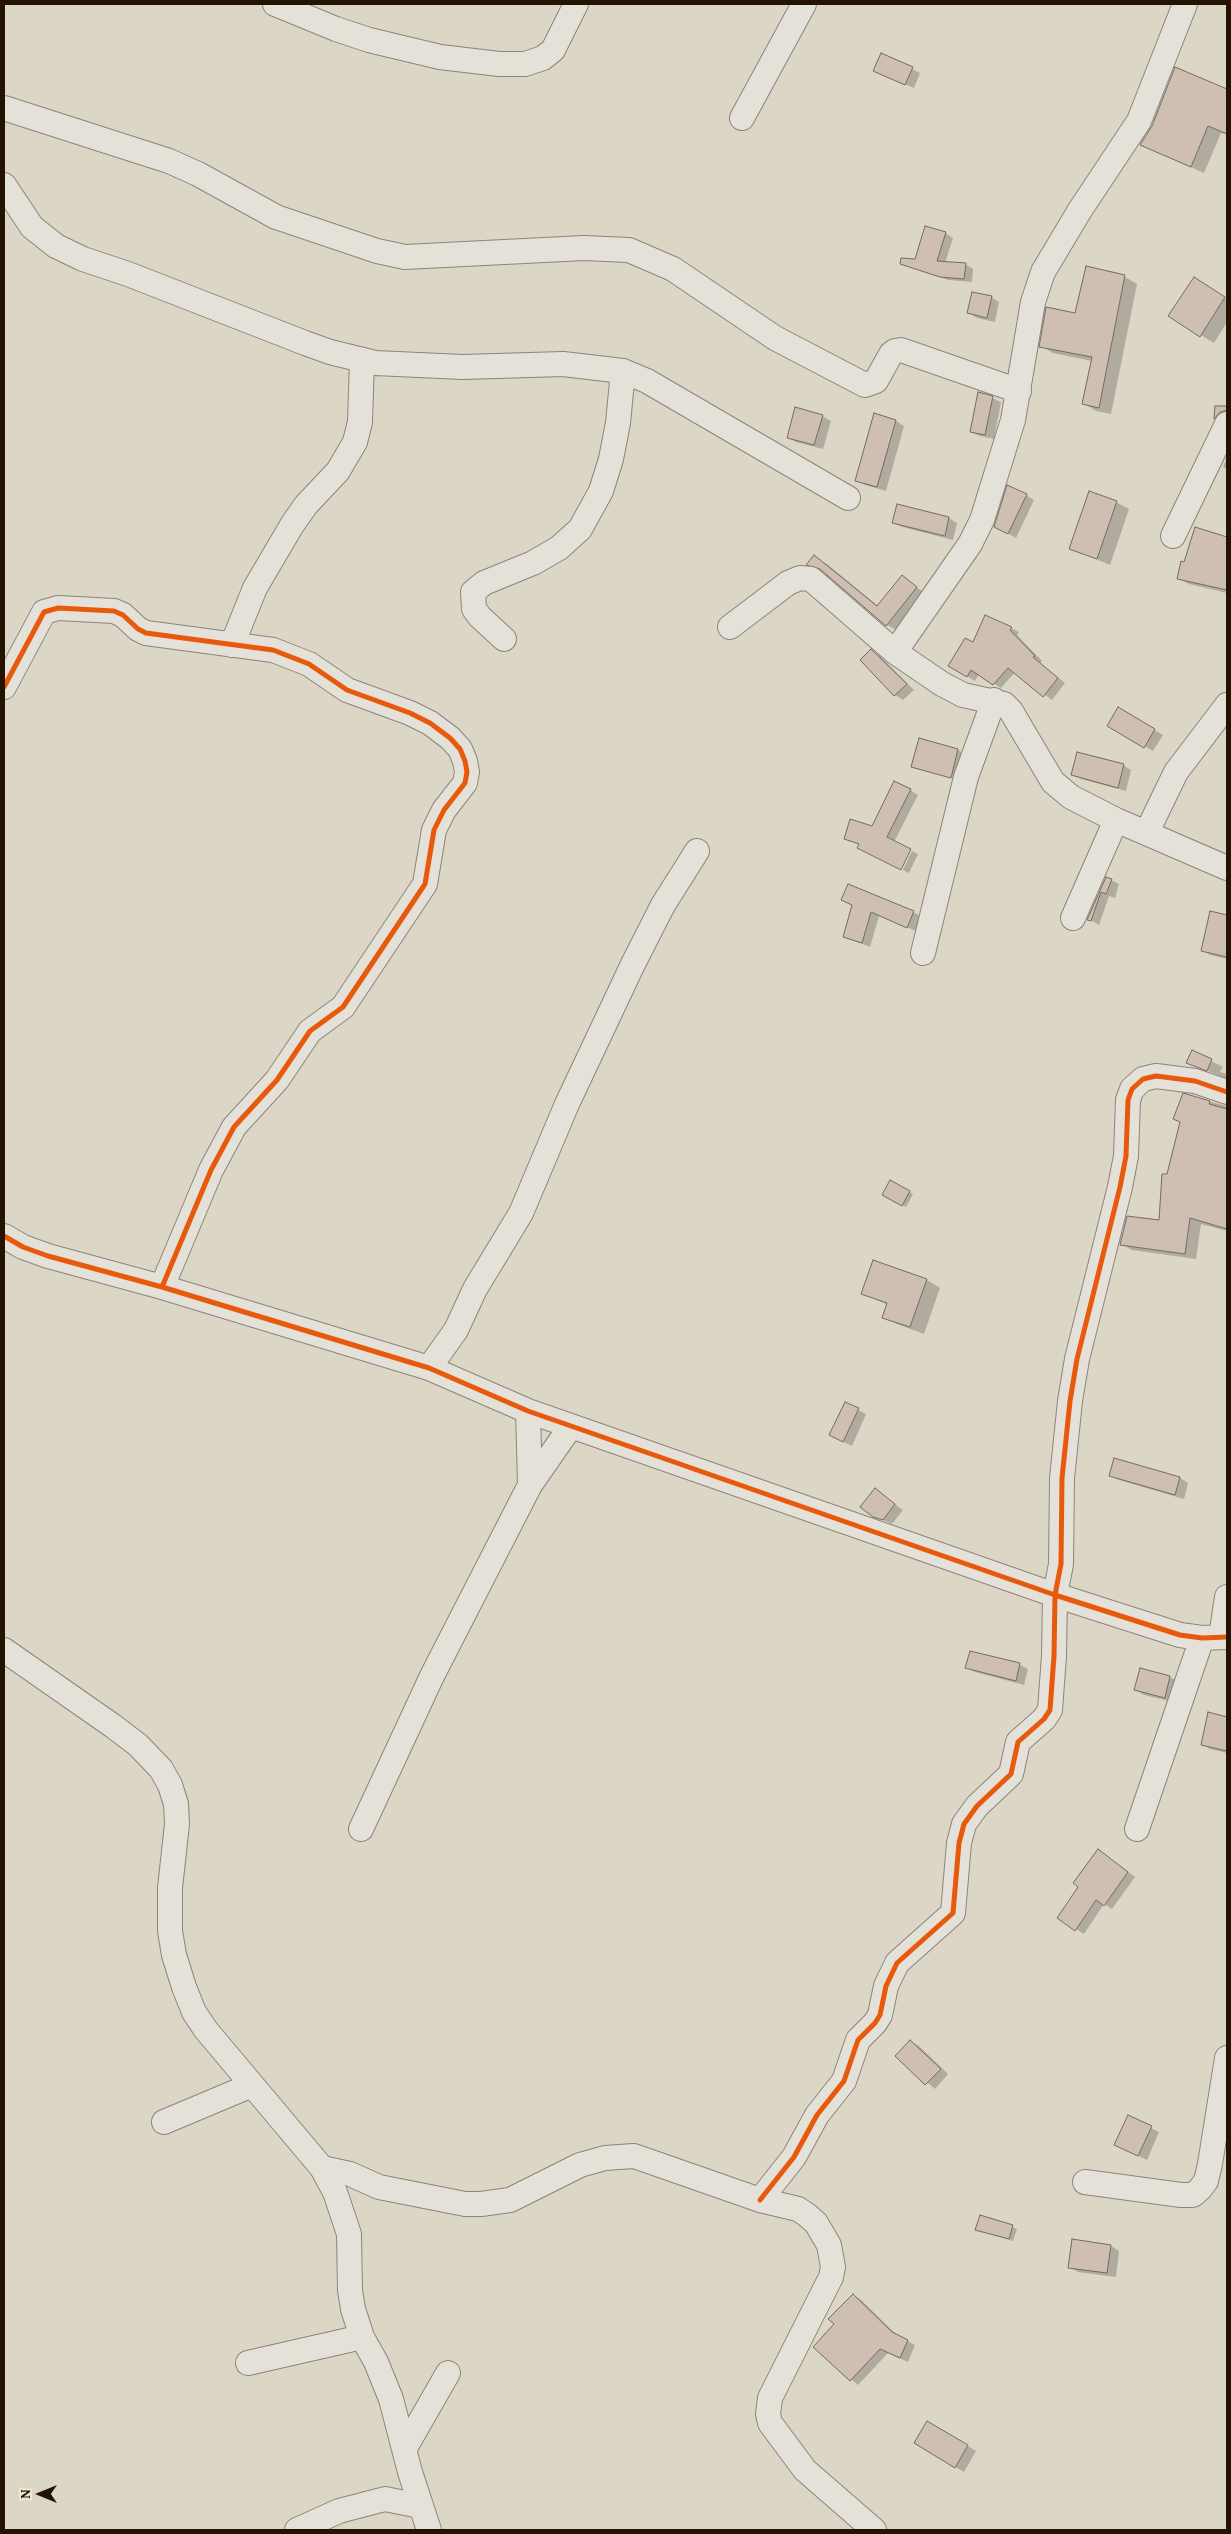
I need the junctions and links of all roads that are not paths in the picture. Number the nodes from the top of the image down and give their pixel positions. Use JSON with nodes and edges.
{"nodes":[{"id":1,"x":275,"y":4,"type":"edge"},
{"id":2,"x":576,"y":4,"type":"edge"},
{"id":3,"x":804,"y":4,"type":"edge"},
{"id":4,"x":1185,"y":4,"type":"edge"},
{"id":5,"x":4,"y":108,"type":"edge"},
{"id":6,"x":742,"y":118,"type":"dead end"},
{"id":7,"x":4,"y":185,"type":"edge"},
{"id":8,"x":14,"y":220,"type":"edge"},
{"id":9,"x":362,"y":360,"type":"junction"},
{"id":10,"x":623,"y":371,"type":"junction"},
{"id":11,"x":1019,"y":391,"type":"junction"},
{"id":12,"x":1227,"y":424,"type":"edge"},
{"id":13,"x":848,"y":498,"type":"dead end"},
{"id":14,"x":1174,"y":536,"type":"dead end"},
{"id":15,"x":730,"y":627,"type":"dead end"},
{"id":16,"x":504,"y":639,"type":"dead end"},
{"id":17,"x":232,"y":645,"type":"junction"},
{"id":18,"x":895,"y":652,"type":"junction"},
{"id":19,"x":4,"y":687,"type":"edge"},
{"id":20,"x":994,"y":700,"type":"junction"},
{"id":21,"x":1227,"y":705,"type":"edge"},
{"id":22,"x":1116,"y":820,"type":"junction"},
{"id":23,"x":1147,"y":832,"type":"junction"},
{"id":24,"x":697,"y":851,"type":"dead end"},
{"id":25,"x":1227,"y":868,"type":"edge"},
{"id":26,"x":1073,"y":918,"type":"dead end"},
{"id":27,"x":923,"y":953,"type":"dead end"},
{"id":28,"x":1227,"y":1092,"type":"edge"},
{"id":29,"x":4,"y":1236,"type":"edge"},
{"id":30,"x":162,"y":1288,"type":"junction"},
{"id":31,"x":429,"y":1368,"type":"junction"},
{"id":32,"x":528,"y":1411,"type":"junction"},
{"id":33,"x":571,"y":1426,"type":"junction"},
{"id":34,"x":530,"y":1485,"type":"junction"},
{"id":35,"x":1055,"y":1595,"type":"junction"},
{"id":36,"x":1227,"y":1597,"type":"edge"},
{"id":37,"x":1217,"y":1637,"type":"edge"},
{"id":38,"x":4,"y":1650,"type":"edge"},
{"id":39,"x":361,"y":1828,"type":"dead end"},
{"id":40,"x":1137,"y":1829,"type":"dead end"},
{"id":41,"x":1227,"y":2058,"type":"edge"},
{"id":42,"x":252,"y":2085,"type":"junction"},
{"id":43,"x":164,"y":2122,"type":"dead end"},
{"id":44,"x":322,"y":2168,"type":"junction"},
{"id":45,"x":350,"y":2174,"type":"junction"},
{"id":46,"x":1085,"y":2182,"type":"dead end"},
{"id":47,"x":335,"y":2192,"type":"junction"},
{"id":48,"x":760,"y":2200,"type":"junction"},
{"id":49,"x":362,"y":2337,"type":"junction"},
{"id":50,"x":248,"y":2363,"type":"dead end"},
{"id":51,"x":448,"y":2373,"type":"dead end"},
{"id":52,"x":405,"y":2448,"type":"junction"},
{"id":53,"x":410,"y":2472,"type":"junction"},
{"id":54,"x":385,"y":2499,"type":"junction"},
{"id":55,"x":420,"y":2506,"type":"junction"},
{"id":56,"x":296,"y":2530,"type":"edge"},
{"id":57,"x":429,"y":2530,"type":"edge"},
{"id":58,"x":874,"y":2530,"type":"edge"}],
"edges":[{"from":1,"to":2,"type":"street"},
{"from":3,"to":6,"type":"street"},
{"from":4,"to":11,"type":"street"},
{"from":5,"to":11,"type":"street"},
{"from":7,"to":8,"type":"street"},
{"from":8,"to":9,"type":"street"},
{"from":9,"to":10,"type":"street"},
{"from":9,"to":17,"type":"street"},
{"from":10,"to":13,"type":"street"},
{"from":10,"to":16,"type":"street"},
{"from":11,"to":18,"type":"street"},
{"from":12,"to":14,"type":"street"},
{"from":15,"to":18,"type":"street"},
{"from":17,"to":19,"type":"street"},
{"from":17,"to":30,"type":"street"},
{"from":18,"to":20,"type":"street"},
{"from":20,"to":22,"type":"street"},
{"from":20,"to":27,"type":"street"},
{"from":21,"to":23,"type":"street"},
{"from":22,"to":23,"type":"street"},
{"from":22,"to":26,"type":"street"},
{"from":23,"to":25,"type":"street"},
{"from":24,"to":31,"type":"street"},
{"from":28,"to":35,"type":"street"},
{"from":29,"to":30,"type":"street"},
{"from":30,"to":31,"type":"street"},
{"from":31,"to":32,"type":"street"},
{"from":32,"to":33,"type":"street"},
{"from":32,"to":34,"type":"street"},
{"from":33,"to":34,"type":"street"},
{"from":33,"to":35,"type":"street"},
{"from":34,"to":39,"type":"street"},
{"from":35,"to":37,"type":"street"},
{"from":35,"to":48,"type":"street"},
{"from":36,"to":37,"type":"street"},
{"from":37,"to":40,"type":"street"},
{"from":38,"to":42,"type":"street"},
{"from":41,"to":46,"type":"street"},
{"from":42,"to":43,"type":"street"},
{"from":42,"to":44,"type":"street"},
{"from":44,"to":45,"type":"street"},
{"from":44,"to":47,"type":"street"},
{"from":45,"to":47,"type":"street"},
{"from":45,"to":48,"type":"street"},
{"from":47,"to":49,"type":"street"},
{"from":48,"to":58,"type":"street"},
{"from":49,"to":50,"type":"street"},
{"from":49,"to":52,"type":"street"},
{"from":51,"to":52,"type":"street"},
{"from":52,"to":53,"type":"street"},
{"from":53,"to":54,"type":"street"},
{"from":53,"to":55,"type":"street"},
{"from":54,"to":55,"type":"street"},
{"from":54,"to":56,"type":"street"},
{"from":55,"to":57,"type":"street"}]}
